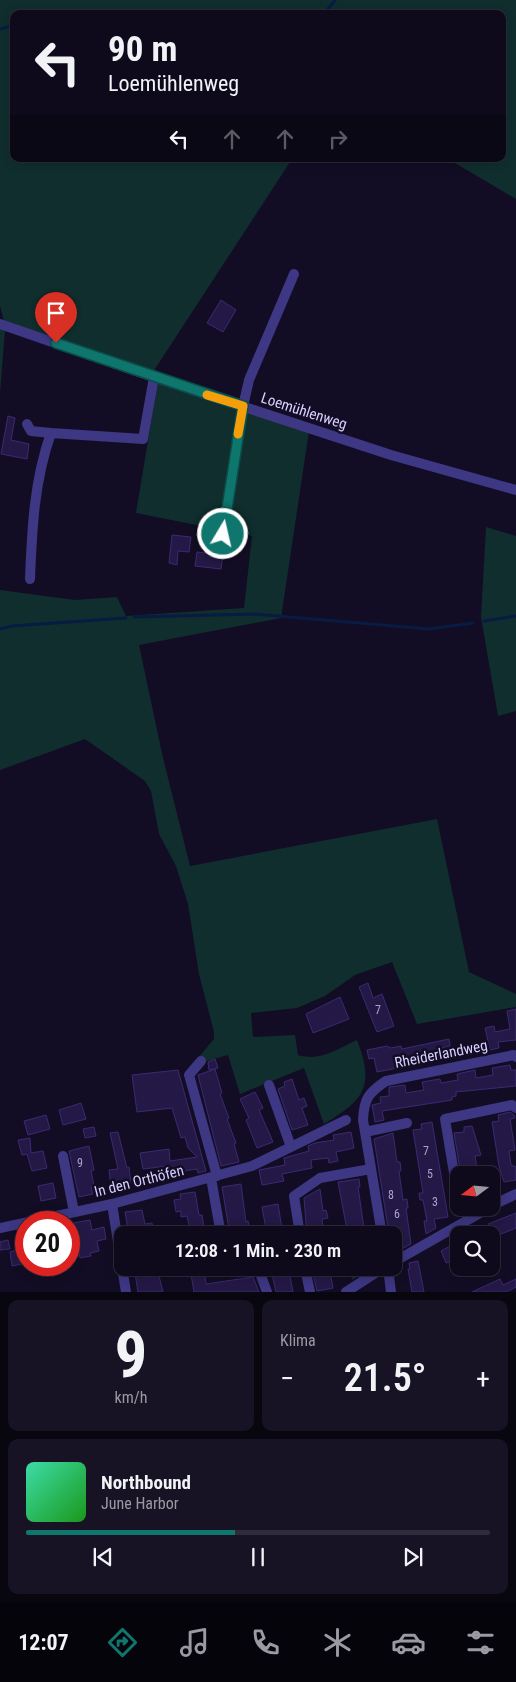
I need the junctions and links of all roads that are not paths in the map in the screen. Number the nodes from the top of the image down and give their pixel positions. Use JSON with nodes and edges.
{"nodes":[{"id":1,"x":294,"y":274,"type":"dead end"},
{"id":2,"x":0,"y":324,"type":"edge"},
{"id":3,"x":154,"y":377,"type":"junction"},
{"id":4,"x":243,"y":406,"type":"junction"},
{"id":5,"x":27,"y":424,"type":"dead end"},
{"id":6,"x":51,"y":433,"type":"junction"},
{"id":7,"x":516,"y":490,"type":"edge"},
{"id":8,"x":223,"y":534,"type":"dead end"},
{"id":9,"x":30,"y":579,"type":"dead end"},
{"id":10,"x":516,"y":1057,"type":"edge"},
{"id":11,"x":201,"y":1061,"type":"dead end"},
{"id":12,"x":269,"y":1085,"type":"dead end"},
{"id":13,"x":516,"y":1108,"type":"edge"},
{"id":14,"x":346,"y":1120,"type":"dead end"},
{"id":15,"x":407,"y":1123,"type":"dead end"},
{"id":16,"x":365,"y":1132,"type":"junction"},
{"id":17,"x":291,"y":1147,"type":"junction"},
{"id":18,"x":63,"y":1156,"type":"dead end"},
{"id":19,"x":453,"y":1166,"type":"edge"},
{"id":20,"x":371,"y":1169,"type":"junction"},
{"id":21,"x":214,"y":1177,"type":"junction"},
{"id":22,"x":516,"y":1194,"type":"edge"},
{"id":23,"x":500,"y":1202,"type":"edge"},
{"id":24,"x":112,"y":1204,"type":"junction"},
{"id":25,"x":74,"y":1211,"type":"edge"},
{"id":26,"x":79,"y":1211,"type":"edge"},
{"id":27,"x":463,"y":1216,"type":"edge"},
{"id":28,"x":472,"y":1216,"type":"edge"},
{"id":29,"x":464,"y":1220,"type":"junction"},
{"id":30,"x":15,"y":1225,"type":"edge"},
{"id":31,"x":220,"y":1226,"type":"edge"},
{"id":32,"x":299,"y":1226,"type":"edge"},
{"id":33,"x":380,"y":1226,"type":"edge"},
{"id":34,"x":0,"y":1228,"type":"edge"},
{"id":35,"x":402,"y":1256,"type":"edge"},
{"id":36,"x":261,"y":1276,"type":"edge"},
{"id":37,"x":307,"y":1276,"type":"edge"},
{"id":38,"x":371,"y":1276,"type":"edge"},
{"id":39,"x":389,"y":1276,"type":"edge"},
{"id":40,"x":126,"y":1292,"type":"edge"},
{"id":41,"x":267,"y":1292,"type":"edge"},
{"id":42,"x":310,"y":1292,"type":"edge"},
{"id":43,"x":346,"y":1292,"type":"edge"},
{"id":44,"x":391,"y":1292,"type":"edge"}],
"edges":[{"from":1,"to":4,"type":"street"},
{"from":2,"to":3,"type":"street","name":"Loemühlenweg"},
{"from":3,"to":4,"type":"street","name":"Loemühlenweg"},
{"from":3,"to":6,"type":"street"},
{"from":4,"to":7,"type":"street","name":"Loemühlenweg"},
{"from":4,"to":8,"type":"street"},
{"from":5,"to":6,"type":"street"},
{"from":6,"to":9,"type":"street"},
{"from":10,"to":16,"type":"street","name":"Rheiderlandweg"},
{"from":11,"to":21,"type":"street"},
{"from":12,"to":17,"type":"street"},
{"from":13,"to":19,"type":"street"},
{"from":14,"to":17,"type":"street","name":"In den Orthöfen"},
{"from":15,"to":16,"type":"street"},
{"from":16,"to":20,"type":"street","name":"Rheiderlandweg"},
{"from":17,"to":21,"type":"street","name":"In den Orthöfen"},
{"from":18,"to":25,"type":"street"},
{"from":20,"to":32,"type":"street"},
{"from":20,"to":33,"type":"street","name":"Rheiderlandweg"},
{"from":21,"to":24,"type":"street","name":"In den Orthöfen"},
{"from":21,"to":31,"type":"street"},
{"from":22,"to":23,"type":"street"},
{"from":24,"to":26,"type":"street","name":"In den Orthöfen"},
{"from":24,"to":40,"type":"street"},
{"from":27,"to":29,"type":"street"},
{"from":28,"to":29,"type":"street"},
{"from":29,"to":35,"type":"street"},
{"from":30,"to":34,"type":"street","name":"In den Orthöfen"},
{"from":36,"to":41,"type":"street"},
{"from":37,"to":42,"type":"street"},
{"from":38,"to":43,"type":"street"},
{"from":39,"to":44,"type":"street"}]}
